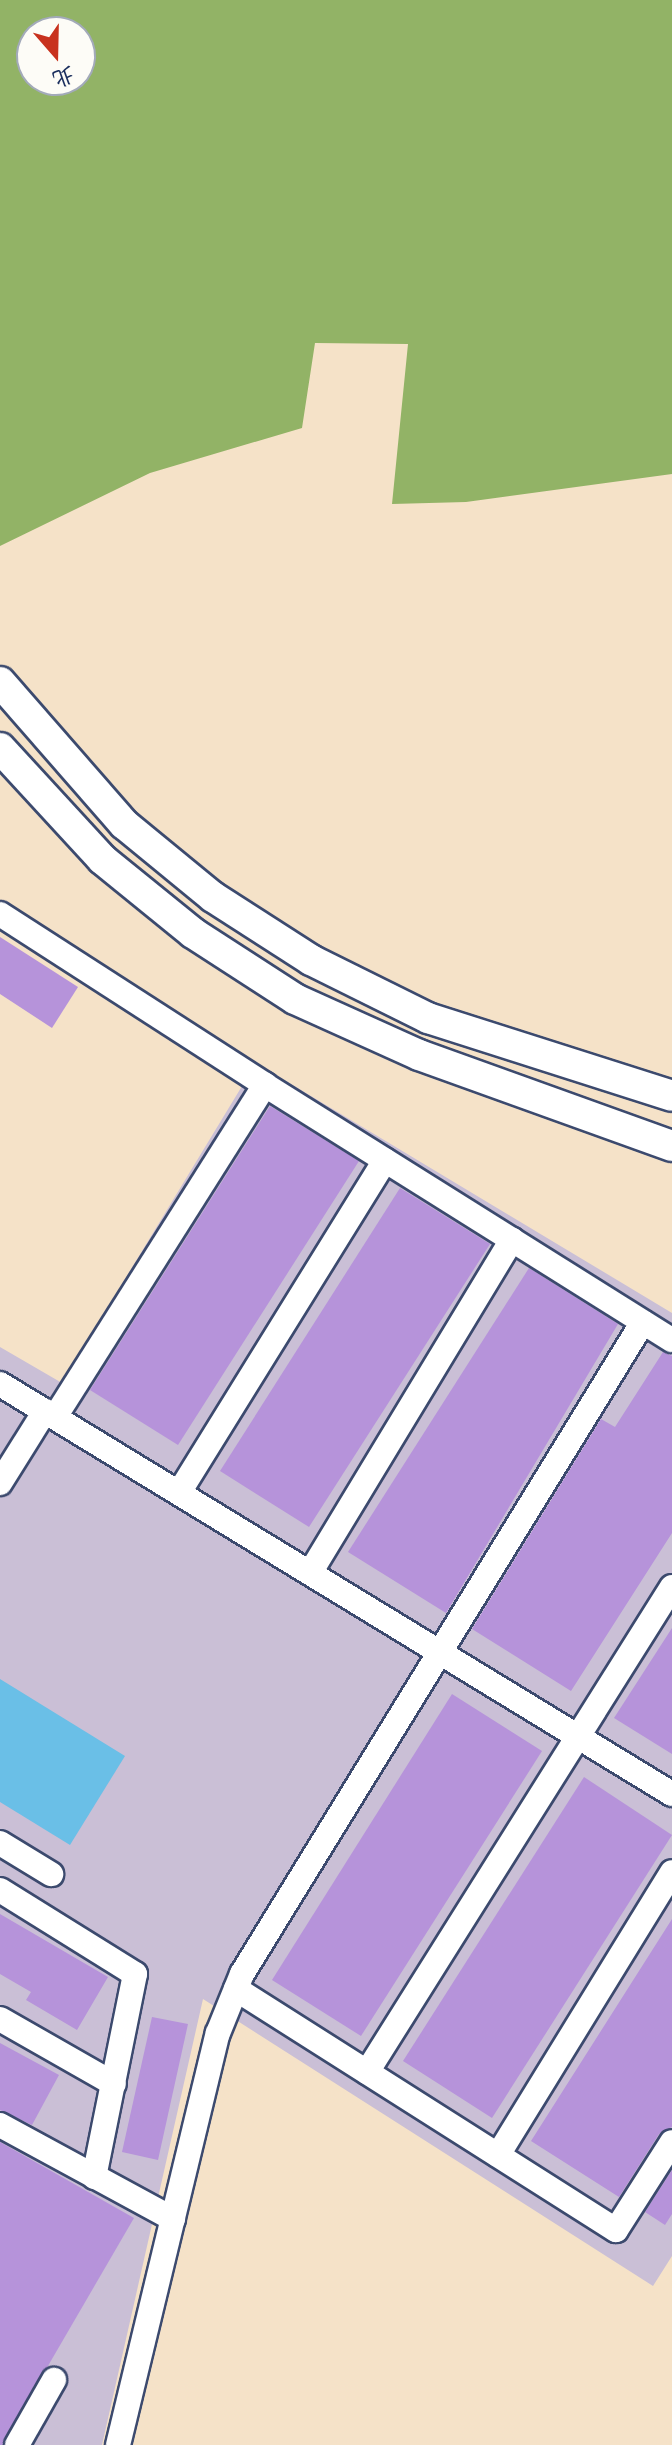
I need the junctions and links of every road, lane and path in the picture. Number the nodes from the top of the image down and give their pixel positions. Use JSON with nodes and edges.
{"nodes":[{"id":1,"x":0,"y":682,"type":"edge"},
{"id":2,"x":0,"y":748,"type":"edge"},
{"id":3,"x":0,"y":914,"type":"edge"},
{"id":4,"x":265,"y":1085,"type":"junction"},
{"id":5,"x":672,"y":1096,"type":"edge"},
{"id":6,"x":672,"y":1146,"type":"edge"},
{"id":7,"x":385,"y":1160,"type":"junction"},
{"id":8,"x":512,"y":1239,"type":"junction"},
{"id":9,"x":643,"y":1322,"type":"junction"},
{"id":10,"x":672,"y":1340,"type":"edge"},
{"id":11,"x":0,"y":1384,"type":"edge"},
{"id":12,"x":50,"y":1414,"type":"junction"},
{"id":13,"x":0,"y":1483,"type":"edge"},
{"id":14,"x":180,"y":1491,"type":"junction"},
{"id":15,"x":310,"y":1573,"type":"junction"},
{"id":16,"x":672,"y":1587,"type":"edge"},
{"id":17,"x":440,"y":1652,"type":"junction"},
{"id":18,"x":580,"y":1738,"type":"junction"},
{"id":19,"x":672,"y":1794,"type":"edge"},
{"id":20,"x":0,"y":1843,"type":"edge"},
{"id":21,"x":672,"y":1872,"type":"edge"},
{"id":22,"x":51,"y":1874,"type":"dead end"},
{"id":23,"x":0,"y":1890,"type":"edge"},
{"id":24,"x":236,"y":1989,"type":"junction"},
{"id":25,"x":0,"y":2019,"type":"edge"},
{"id":26,"x":367,"y":2072,"type":"junction"},
{"id":27,"x":114,"y":2084,"type":"junction"},
{"id":28,"x":0,"y":2125,"type":"edge"},
{"id":29,"x":672,"y":2142,"type":"edge"},
{"id":30,"x":498,"y":2155,"type":"junction"},
{"id":31,"x":94,"y":2177,"type":"junction"},
{"id":32,"x":173,"y":2219,"type":"junction"},
{"id":33,"x":54,"y":2380,"type":"dead end"},
{"id":34,"x":17,"y":2445,"type":"edge"},
{"id":35,"x":118,"y":2445,"type":"edge"}],
"edges":[{"from":1,"to":5,"type":"main road"},
{"from":2,"to":6,"type":"main road"},
{"from":3,"to":4,"type":"street"},
{"from":4,"to":7,"type":"street"},
{"from":4,"to":12,"type":"street"},
{"from":7,"to":8,"type":"street"},
{"from":7,"to":14,"type":"street"},
{"from":8,"to":9,"type":"street"},
{"from":8,"to":15,"type":"street"},
{"from":9,"to":10,"type":"street"},
{"from":9,"to":17,"type":"street"},
{"from":11,"to":12,"type":"street"},
{"from":12,"to":13,"type":"street"},
{"from":12,"to":14,"type":"street"},
{"from":14,"to":15,"type":"street"},
{"from":15,"to":17,"type":"street"},
{"from":16,"to":18,"type":"street"},
{"from":17,"to":18,"type":"street"},
{"from":17,"to":24,"type":"street"},
{"from":18,"to":19,"type":"street"},
{"from":18,"to":26,"type":"street"},
{"from":20,"to":22,"type":"street"},
{"from":21,"to":30,"type":"street"},
{"from":23,"to":27,"type":"street"},
{"from":24,"to":26,"type":"street"},
{"from":24,"to":32,"type":"street"},
{"from":25,"to":27,"type":"street"},
{"from":26,"to":30,"type":"street"},
{"from":27,"to":31,"type":"street"},
{"from":28,"to":31,"type":"street"},
{"from":29,"to":30,"type":"street"},
{"from":31,"to":32,"type":"street"},
{"from":32,"to":35,"type":"street"},
{"from":33,"to":34,"type":"street"}]}
